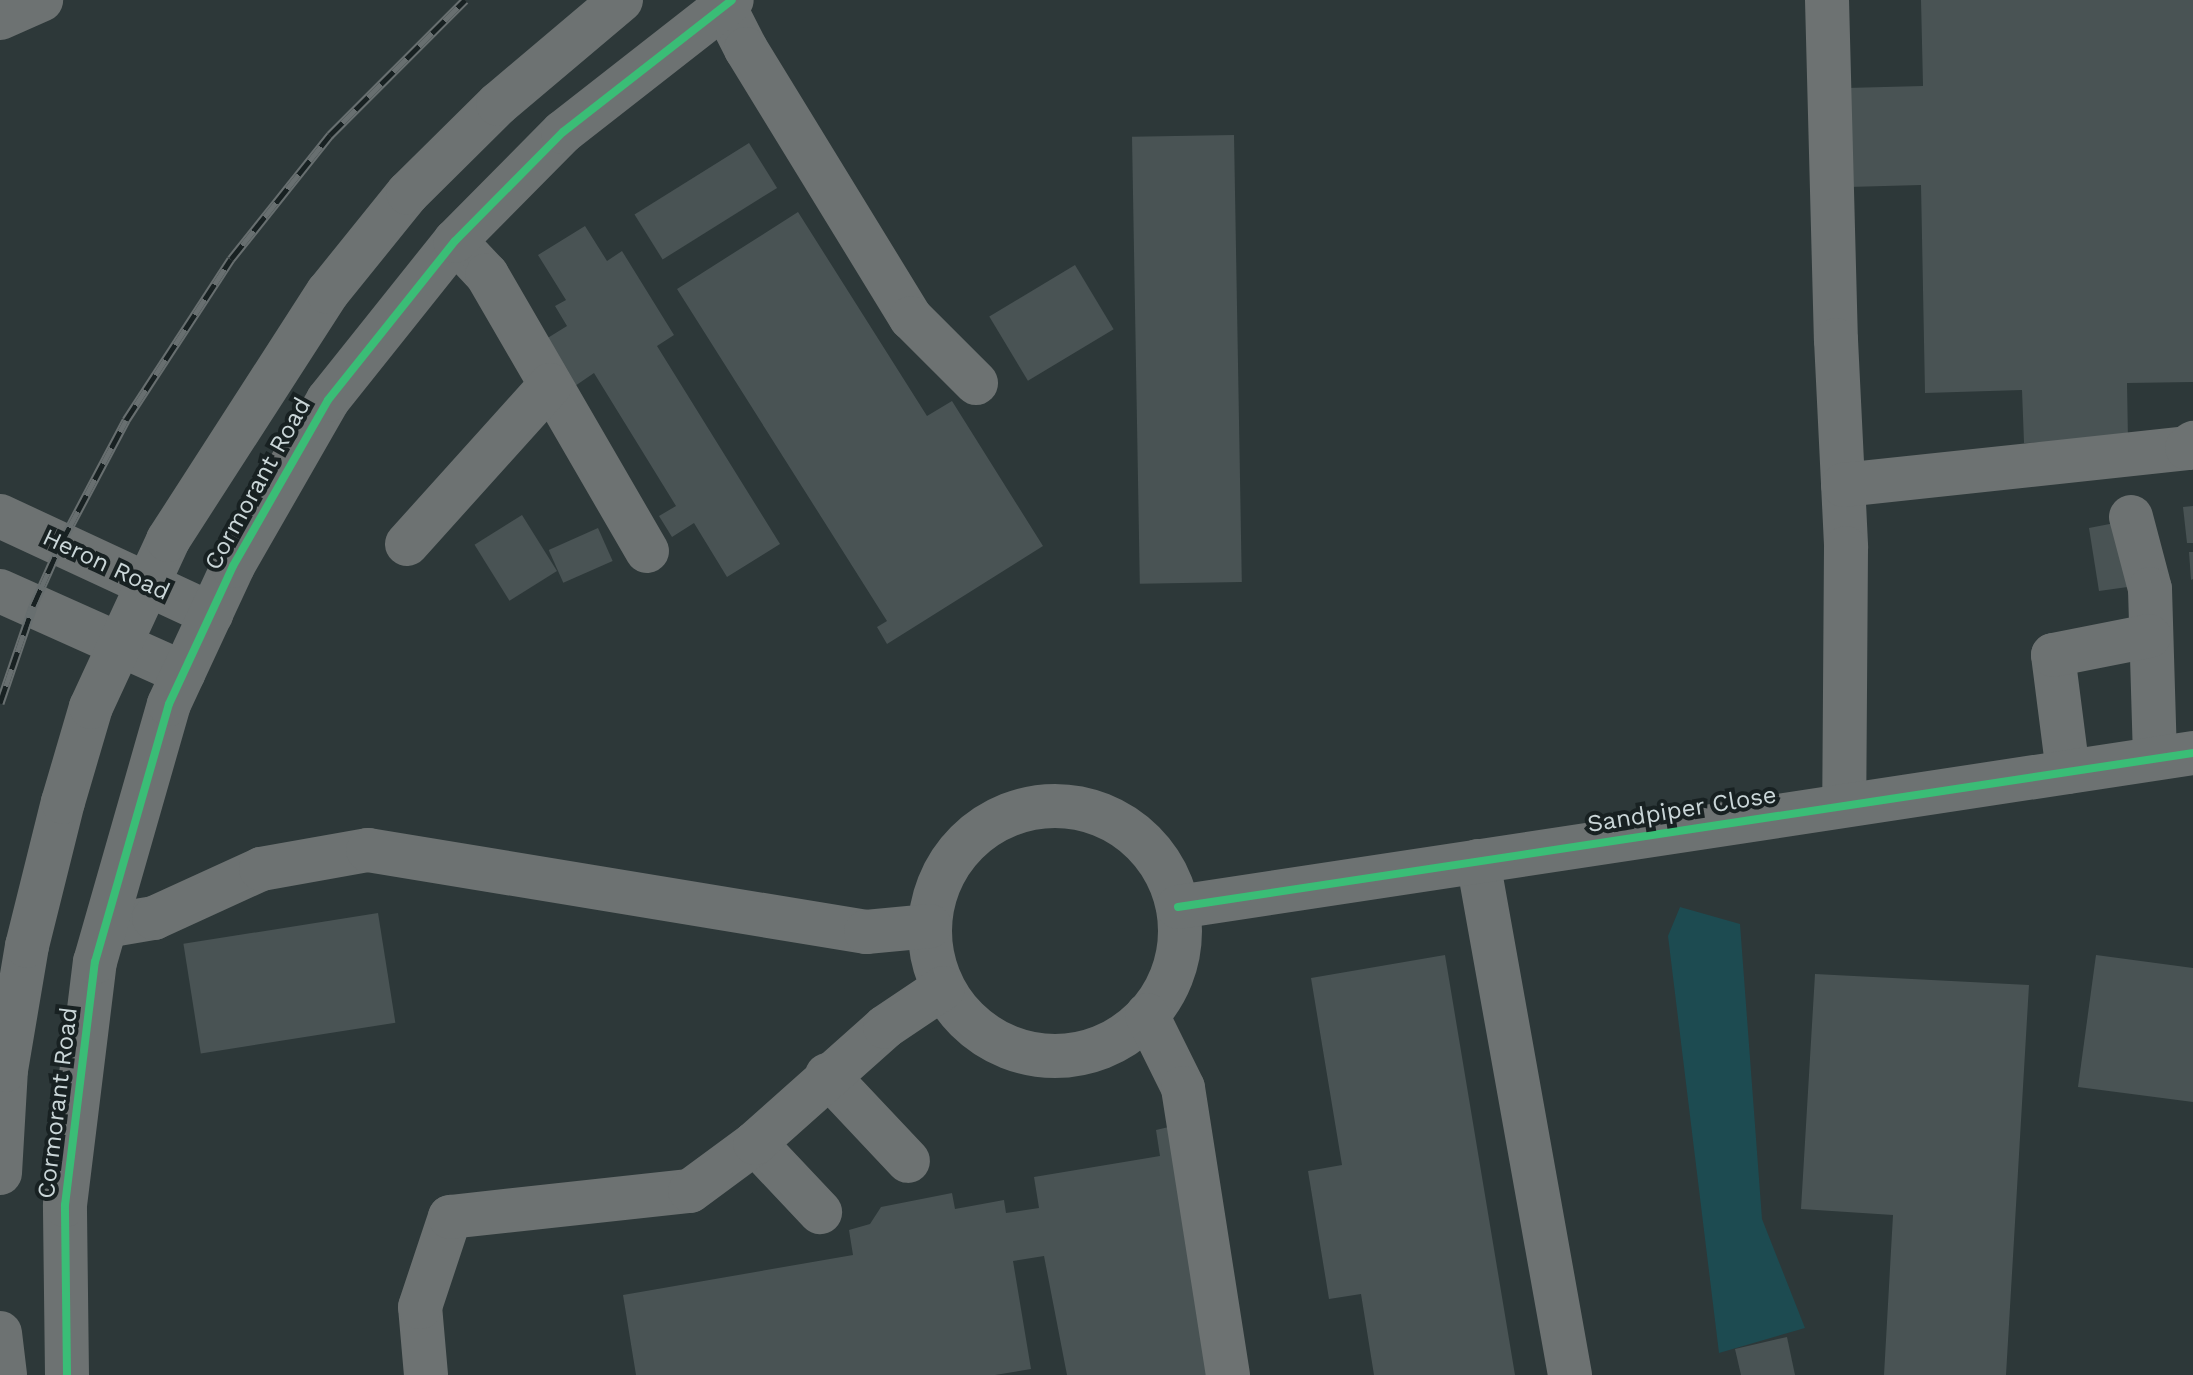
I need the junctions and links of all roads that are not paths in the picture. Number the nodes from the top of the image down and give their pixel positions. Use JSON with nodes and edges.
{"nodes":[{"id":1,"x":41,"y":0,"type":"edge"},
{"id":2,"x":621,"y":0,"type":"edge"},
{"id":3,"x":1827,"y":0,"type":"edge"},
{"id":4,"x":726,"y":2,"type":"edge"},
{"id":5,"x":0,"y":18,"type":"edge"},
{"id":6,"x":455,"y":241,"type":"junction"},
{"id":7,"x":976,"y":383,"type":"dead end"},
{"id":8,"x":550,"y":385,"type":"junction"},
{"id":9,"x":2193,"y":443,"type":"edge"},
{"id":10,"x":1843,"y":485,"type":"junction"},
{"id":11,"x":0,"y":516,"type":"edge"},
{"id":12,"x":2131,"y":517,"type":"dead end"},
{"id":13,"x":407,"y":544,"type":"dead end"},
{"id":14,"x":647,"y":551,"type":"dead end"},
{"id":15,"x":148,"y":584,"type":"junction"},
{"id":16,"x":0,"y":591,"type":"edge"},
{"id":17,"x":211,"y":614,"type":"junction"},
{"id":18,"x":2149,"y":636,"type":"junction"},
{"id":19,"x":120,"y":645,"type":"junction"},
{"id":20,"x":183,"y":673,"type":"junction"},
{"id":21,"x":2174,"y":756,"type":"edge"},
{"id":22,"x":2068,"y":772,"type":"junction"},
{"id":23,"x":1844,"y":805,"type":"junction"},
{"id":24,"x":1478,"y":861,"type":"junction"},
{"id":25,"x":1178,"y":907,"type":"junction"},
{"id":26,"x":106,"y":926,"type":"junction"},
{"id":27,"x":930,"y":926,"type":"junction"},
{"id":28,"x":943,"y":988,"type":"junction"},
{"id":29,"x":1147,"y":1015,"type":"junction"},
{"id":30,"x":827,"y":1075,"type":"junction"},
{"id":31,"x":755,"y":1143,"type":"junction"},
{"id":32,"x":908,"y":1161,"type":"dead end"},
{"id":33,"x":0,"y":1173,"type":"edge"},
{"id":34,"x":820,"y":1212,"type":"dead end"},
{"id":35,"x":0,"y":1333,"type":"edge"},
{"id":36,"x":5,"y":1375,"type":"edge"},
{"id":37,"x":67,"y":1375,"type":"edge"},
{"id":38,"x":426,"y":1375,"type":"edge"},
{"id":39,"x":1228,"y":1375,"type":"edge"},
{"id":40,"x":1570,"y":1375,"type":"edge"}],
"edges":[{"from":1,"to":5,"type":"street"},
{"from":2,"to":15,"type":"street","name":"Cormorant Road"},
{"from":3,"to":10,"type":"street"},
{"from":4,"to":6,"type":"street","name":"Cormorant Road"},
{"from":4,"to":7,"type":"street"},
{"from":6,"to":8,"type":"street"},
{"from":6,"to":17,"type":"street","name":"Cormorant Road"},
{"from":8,"to":13,"type":"street"},
{"from":8,"to":14,"type":"street"},
{"from":9,"to":10,"type":"street"},
{"from":10,"to":23,"type":"street"},
{"from":11,"to":15,"type":"street","name":"Heron Road"},
{"from":12,"to":18,"type":"street"},
{"from":15,"to":17,"type":"street","name":"Heron Road"},
{"from":15,"to":19,"type":"street","name":"Cormorant Road"},
{"from":16,"to":19,"type":"street"},
{"from":17,"to":20,"type":"street","name":"Cormorant Road"},
{"from":18,"to":21,"type":"street"},
{"from":18,"to":22,"type":"street"},
{"from":19,"to":20,"type":"street"},
{"from":19,"to":33,"type":"street","name":"Cormorant Road"},
{"from":20,"to":26,"type":"street","name":"Cormorant Road"},
{"from":21,"to":22,"type":"street","name":"Sandpiper Close"},
{"from":22,"to":23,"type":"street","name":"Sandpiper Close"},
{"from":23,"to":24,"type":"street","name":"Sandpiper Close"},
{"from":24,"to":25,"type":"street","name":"Sandpiper Close"},
{"from":24,"to":40,"type":"street"},
{"from":25,"to":27,"type":"street"},
{"from":25,"to":29,"type":"street"},
{"from":26,"to":27,"type":"street"},
{"from":26,"to":37,"type":"street","name":"Cormorant Road"},
{"from":27,"to":28,"type":"street"},
{"from":28,"to":29,"type":"street"},
{"from":28,"to":30,"type":"street"},
{"from":29,"to":39,"type":"street"},
{"from":30,"to":31,"type":"street"},
{"from":30,"to":32,"type":"street"},
{"from":31,"to":34,"type":"street"},
{"from":31,"to":38,"type":"street"},
{"from":35,"to":36,"type":"street"}]}
